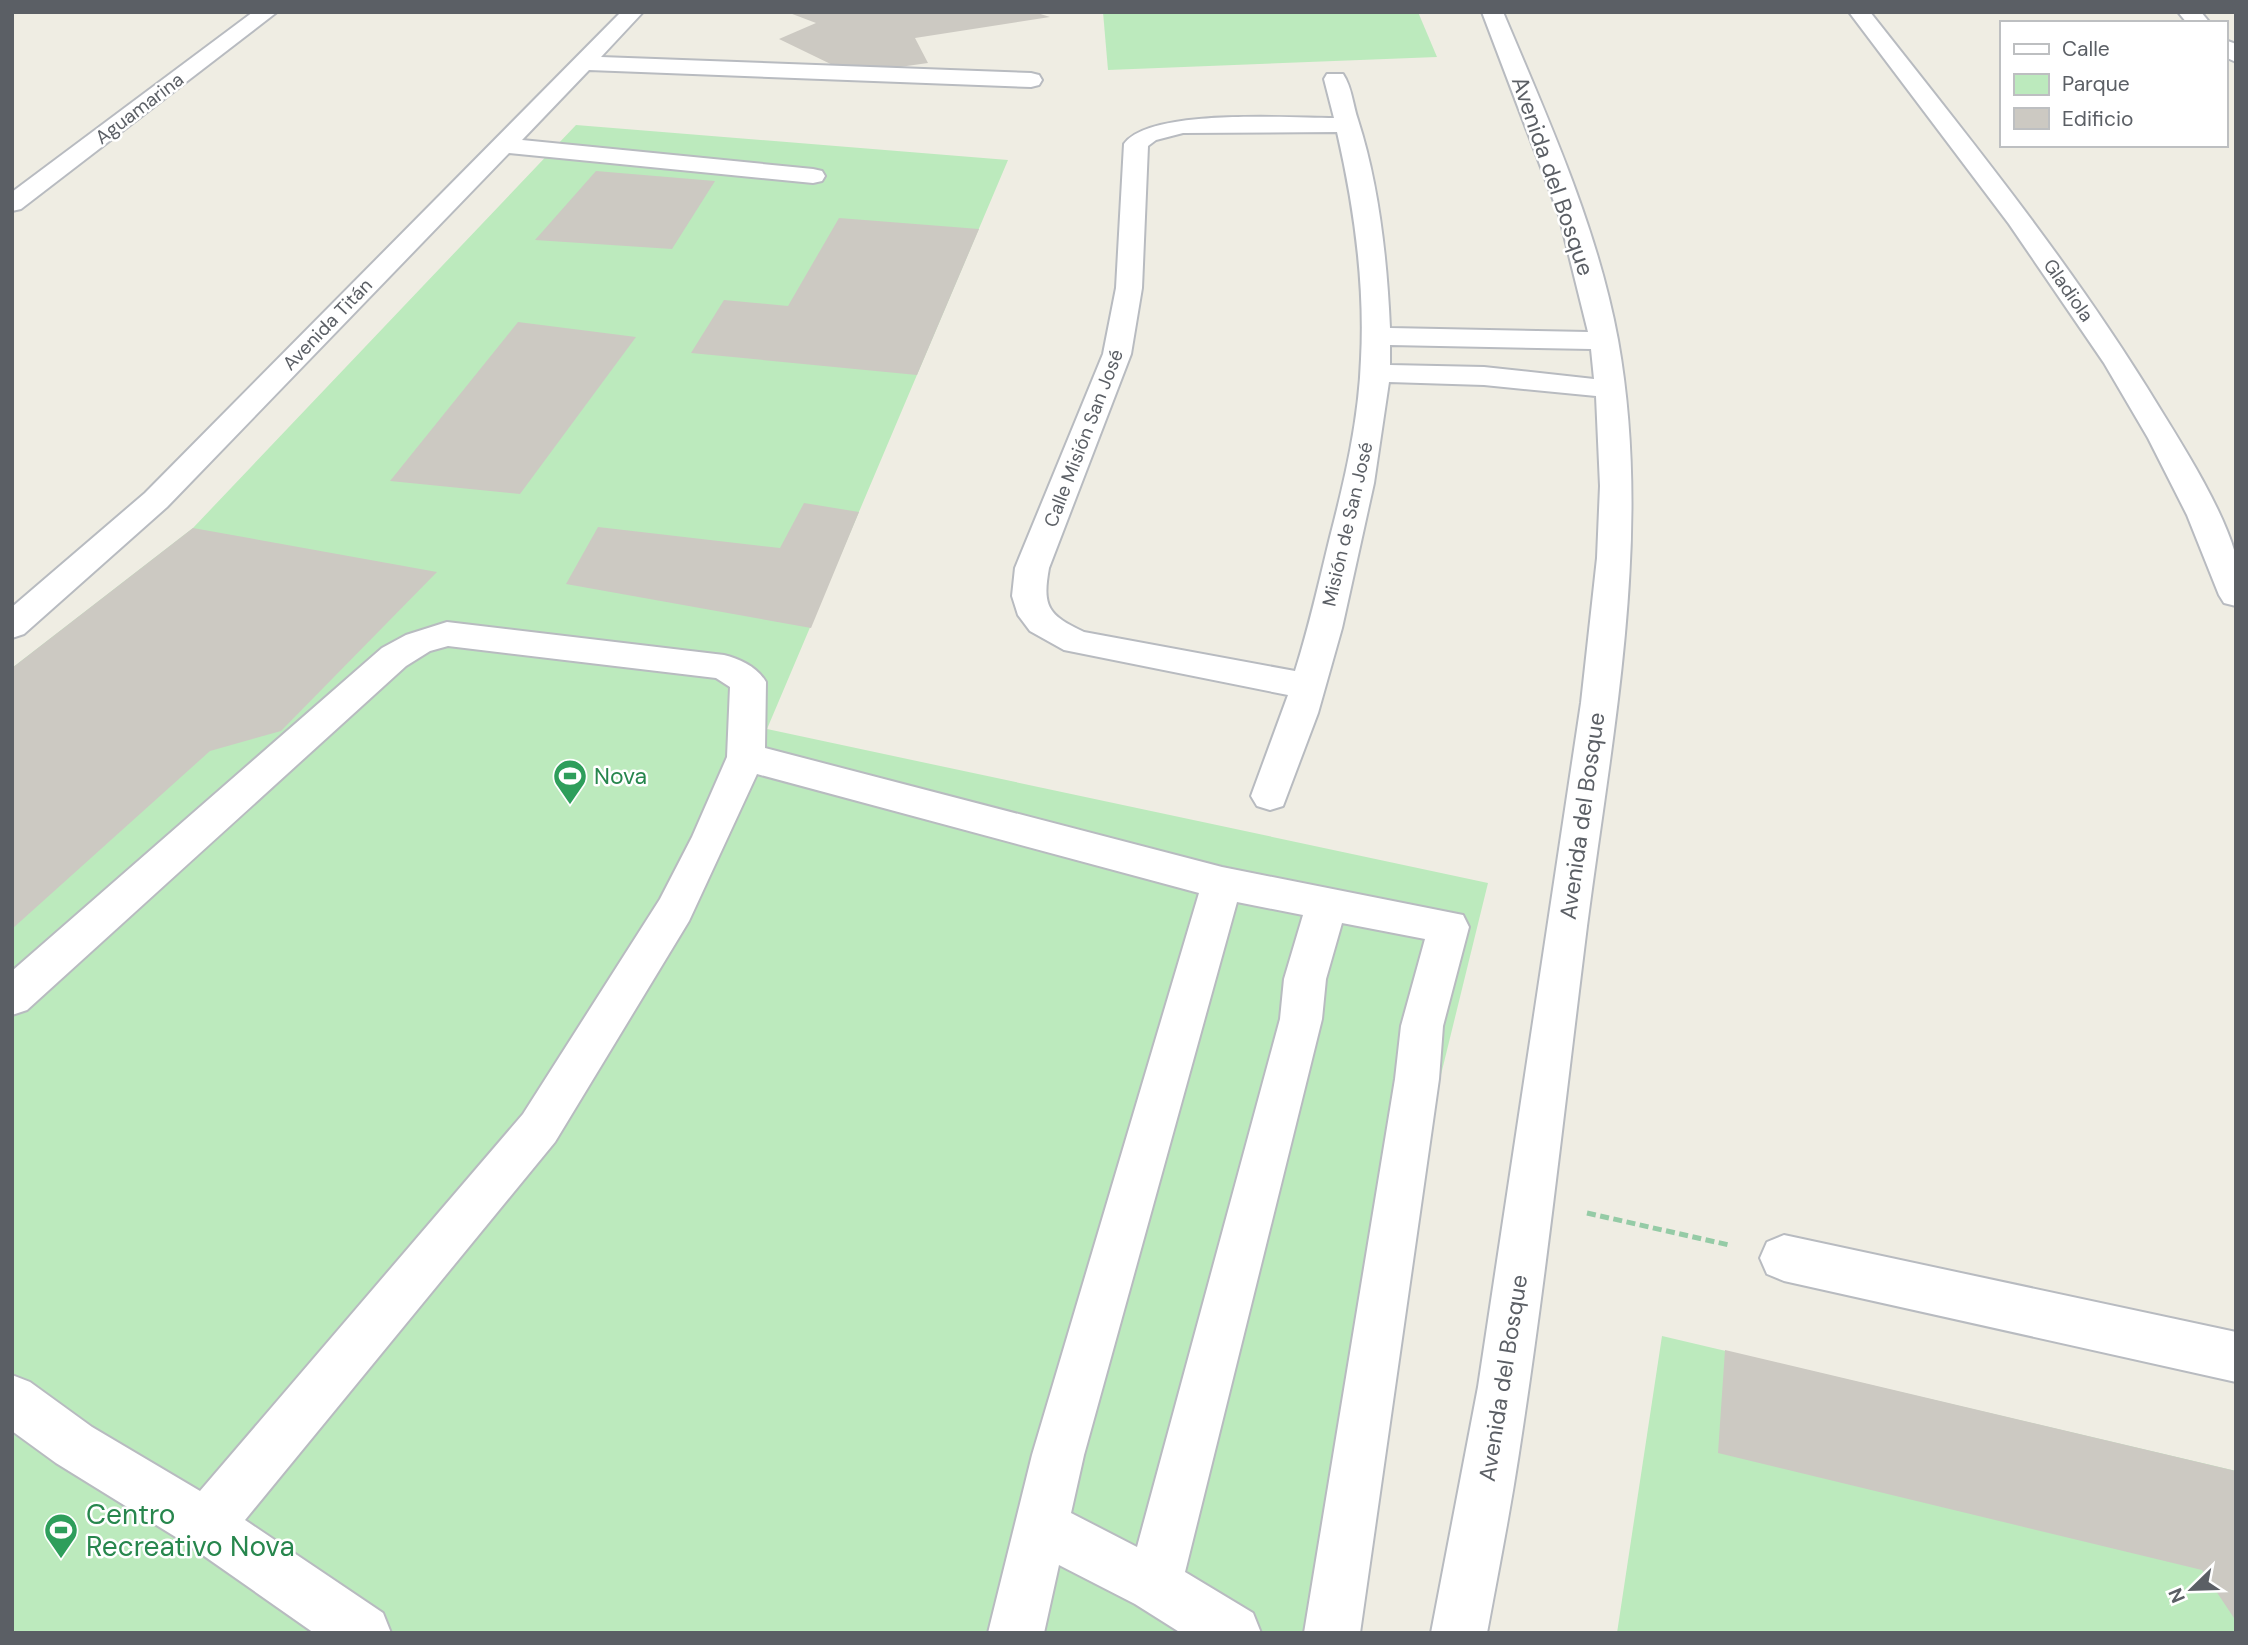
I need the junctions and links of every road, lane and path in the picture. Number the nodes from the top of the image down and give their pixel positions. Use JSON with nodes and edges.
{"nodes":[{"id":1,"x":267,"y":12,"type":"edge"},
{"id":2,"x":633,"y":12,"type":"edge"},
{"id":3,"x":1492,"y":12,"type":"edge"},
{"id":4,"x":1859,"y":12,"type":"edge"},
{"id":5,"x":584,"y":63,"type":"junction"},
{"id":6,"x":1335,"y":79,"type":"dead end"},
{"id":7,"x":1031,"y":80,"type":"dead end"},
{"id":8,"x":1348,"y":125,"type":"junction"},
{"id":9,"x":504,"y":145,"type":"junction"},
{"id":10,"x":813,"y":176,"type":"dead end"},
{"id":11,"x":12,"y":204,"type":"edge"},
{"id":12,"x":1376,"y":336,"type":"junction"},
{"id":13,"x":1604,"y":341,"type":"junction"},
{"id":14,"x":1375,"y":373,"type":"junction"},
{"id":15,"x":1609,"y":389,"type":"junction"},
{"id":16,"x":2236,"y":595,"type":"edge"},
{"id":17,"x":12,"y":626,"type":"edge"},
{"id":18,"x":1309,"y":686,"type":"junction"},
{"id":19,"x":746,"y":758,"type":"junction"},
{"id":20,"x":1269,"y":796,"type":"dead end"},
{"id":21,"x":1222,"y":883,"type":"junction"},
{"id":22,"x":1327,"y":904,"type":"junction"},
{"id":23,"x":12,"y":997,"type":"edge"},
{"id":24,"x":1529,"y":1200,"type":"junction"},
{"id":25,"x":1784,"y":1258,"type":"joint"},
{"id":26,"x":2236,"y":1357,"type":"edge"},
{"id":27,"x":12,"y":1400,"type":"edge"},
{"id":28,"x":206,"y":1525,"type":"junction"},
{"id":29,"x":1041,"y":1527,"type":"junction"},
{"id":30,"x":1154,"y":1585,"type":"junction"},
{"id":31,"x":363,"y":1633,"type":"edge"},
{"id":32,"x":1016,"y":1633,"type":"edge"},
{"id":33,"x":1233,"y":1633,"type":"edge"},
{"id":34,"x":1332,"y":1633,"type":"edge"},
{"id":35,"x":1459,"y":1633,"type":"edge"}],
"edges":[{"from":1,"to":11,"type":"street","name":"Aguamarina"},
{"from":2,"to":5,"type":"street","name":"Avenida Titán"},
{"from":3,"to":13,"type":"street","name":"Avenida del Bosque"},
{"from":4,"to":16,"type":"street","name":"Gladiola"},
{"from":5,"to":7,"type":"street"},
{"from":5,"to":9,"type":"street","name":"Avenida Titán"},
{"from":6,"to":8,"type":"street","name":"Misión de San José"},
{"from":8,"to":12,"type":"street","name":"Misión de San José"},
{"from":8,"to":18,"type":"street","name":"Calle Misión San José"},
{"from":9,"to":10,"type":"street"},
{"from":9,"to":17,"type":"street","name":"Avenida Titán"},
{"from":12,"to":13,"type":"street"},
{"from":12,"to":14,"type":"street","name":"Misión de San José"},
{"from":13,"to":15,"type":"street","name":"Avenida del Bosque"},
{"from":14,"to":15,"type":"street"},
{"from":14,"to":18,"type":"street","name":"Misión de San José"},
{"from":15,"to":24,"type":"street","name":"Avenida del Bosque"},
{"from":18,"to":20,"type":"street","name":"Misión de San José"},
{"from":19,"to":21,"type":"street"},
{"from":19,"to":23,"type":"street"},
{"from":19,"to":28,"type":"street"},
{"from":21,"to":22,"type":"street"},
{"from":21,"to":29,"type":"street"},
{"from":22,"to":30,"type":"street"},
{"from":22,"to":34,"type":"street"},
{"from":24,"to":25,"type":"path"},
{"from":24,"to":35,"type":"street","name":"Avenida del Bosque"},
{"from":25,"to":26,"type":"street"},
{"from":27,"to":28,"type":"street"},
{"from":28,"to":31,"type":"street"},
{"from":29,"to":30,"type":"street"},
{"from":29,"to":32,"type":"street"},
{"from":30,"to":33,"type":"street"}]}
